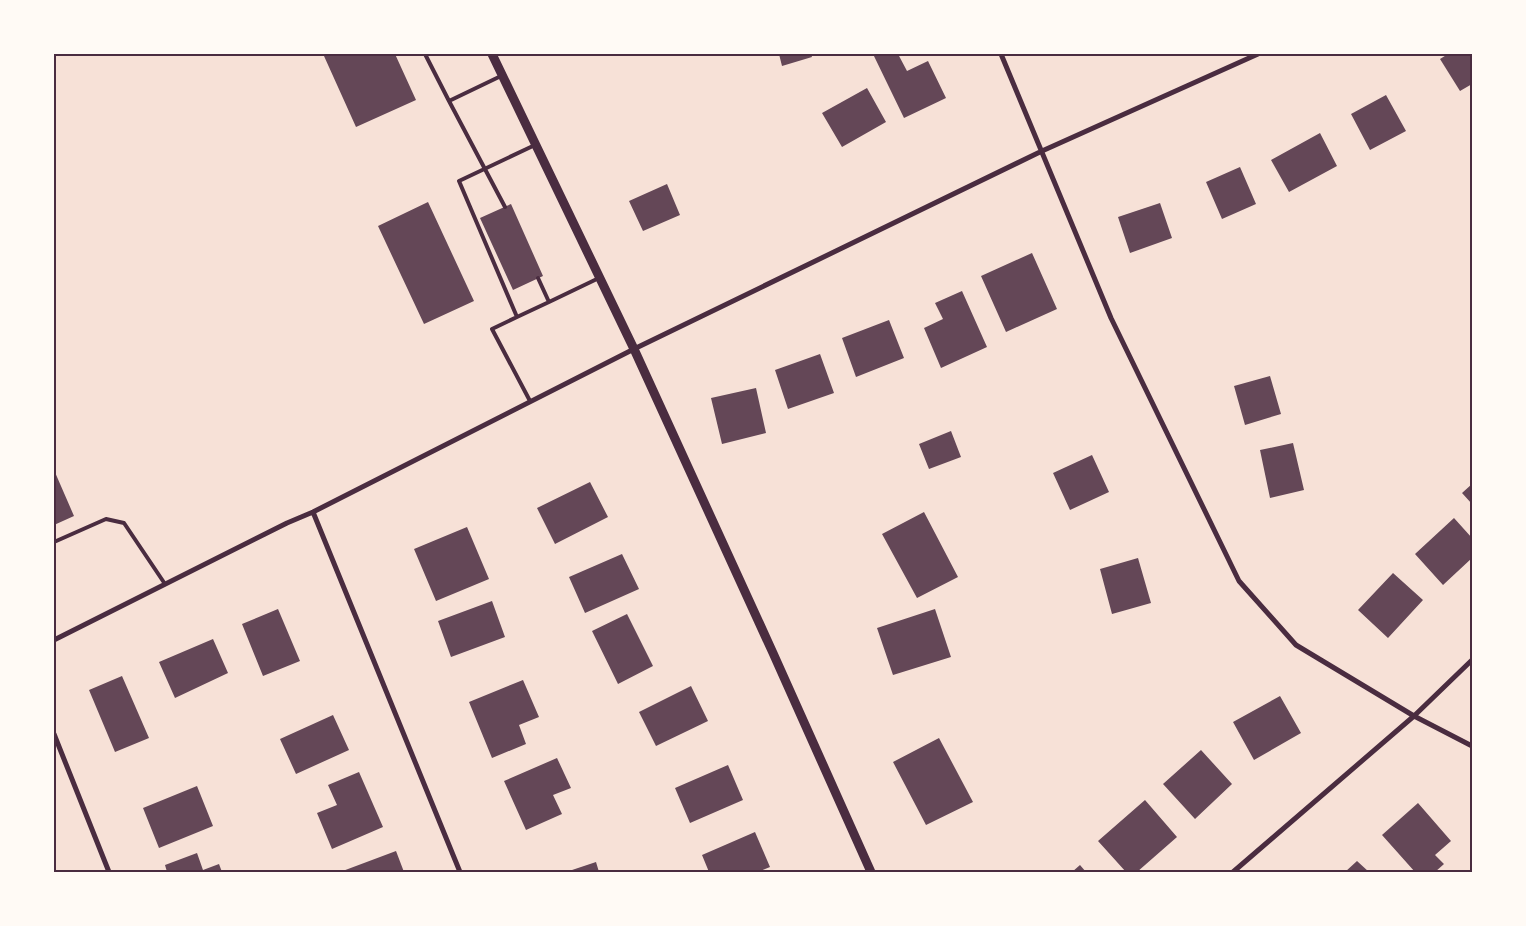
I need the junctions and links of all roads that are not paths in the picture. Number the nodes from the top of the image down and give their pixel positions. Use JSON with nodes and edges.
{"nodes":[{"id":1,"x":425,"y":54,"type":"edge"},
{"id":2,"x":492,"y":54,"type":"edge"},
{"id":3,"x":1001,"y":54,"type":"edge"},
{"id":4,"x":1258,"y":54,"type":"edge"},
{"id":5,"x":502,"y":75,"type":"junction"},
{"id":6,"x":449,"y":101,"type":"junction"},
{"id":7,"x":535,"y":145,"type":"junction"},
{"id":8,"x":1042,"y":151,"type":"junction"},
{"id":9,"x":486,"y":168,"type":"junction"},
{"id":10,"x":505,"y":207,"type":"dead end"},
{"id":11,"x":538,"y":278,"type":"dead end"},
{"id":12,"x":599,"y":278,"type":"junction"},
{"id":13,"x":549,"y":302,"type":"junction"},
{"id":14,"x":517,"y":317,"type":"junction"},
{"id":15,"x":634,"y":349,"type":"junction"},
{"id":16,"x":530,"y":401,"type":"junction"},
{"id":17,"x":313,"y":512,"type":"junction"},
{"id":18,"x":54,"y":542,"type":"edge"},
{"id":19,"x":165,"y":584,"type":"junction"},
{"id":20,"x":54,"y":640,"type":"edge"},
{"id":21,"x":1472,"y":660,"type":"edge"},
{"id":22,"x":1414,"y":716,"type":"junction"},
{"id":23,"x":54,"y":734,"type":"edge"},
{"id":24,"x":1472,"y":746,"type":"edge"},
{"id":25,"x":109,"y":872,"type":"edge"},
{"id":26,"x":460,"y":872,"type":"edge"},
{"id":27,"x":871,"y":872,"type":"edge"},
{"id":28,"x":1233,"y":872,"type":"edge"}],
"edges":[{"from":1,"to":6,"type":"lane"},
{"from":2,"to":5,"type":"street"},
{"from":3,"to":8,"type":"street"},
{"from":4,"to":8,"type":"street"},
{"from":5,"to":6,"type":"lane"},
{"from":5,"to":7,"type":"street"},
{"from":6,"to":9,"type":"lane"},
{"from":7,"to":9,"type":"lane"},
{"from":7,"to":12,"type":"street"},
{"from":8,"to":15,"type":"street"},
{"from":8,"to":22,"type":"street"},
{"from":9,"to":10,"type":"lane"},
{"from":9,"to":14,"type":"lane"},
{"from":11,"to":13,"type":"lane"},
{"from":12,"to":13,"type":"lane"},
{"from":12,"to":15,"type":"street"},
{"from":13,"to":14,"type":"lane"},
{"from":14,"to":16,"type":"lane"},
{"from":15,"to":16,"type":"street"},
{"from":15,"to":27,"type":"street"},
{"from":16,"to":17,"type":"street"},
{"from":17,"to":19,"type":"street"},
{"from":17,"to":26,"type":"street"},
{"from":18,"to":19,"type":"lane"},
{"from":19,"to":20,"type":"street"},
{"from":21,"to":22,"type":"street"},
{"from":22,"to":24,"type":"street"},
{"from":22,"to":28,"type":"street"},
{"from":23,"to":25,"type":"street"}]}
